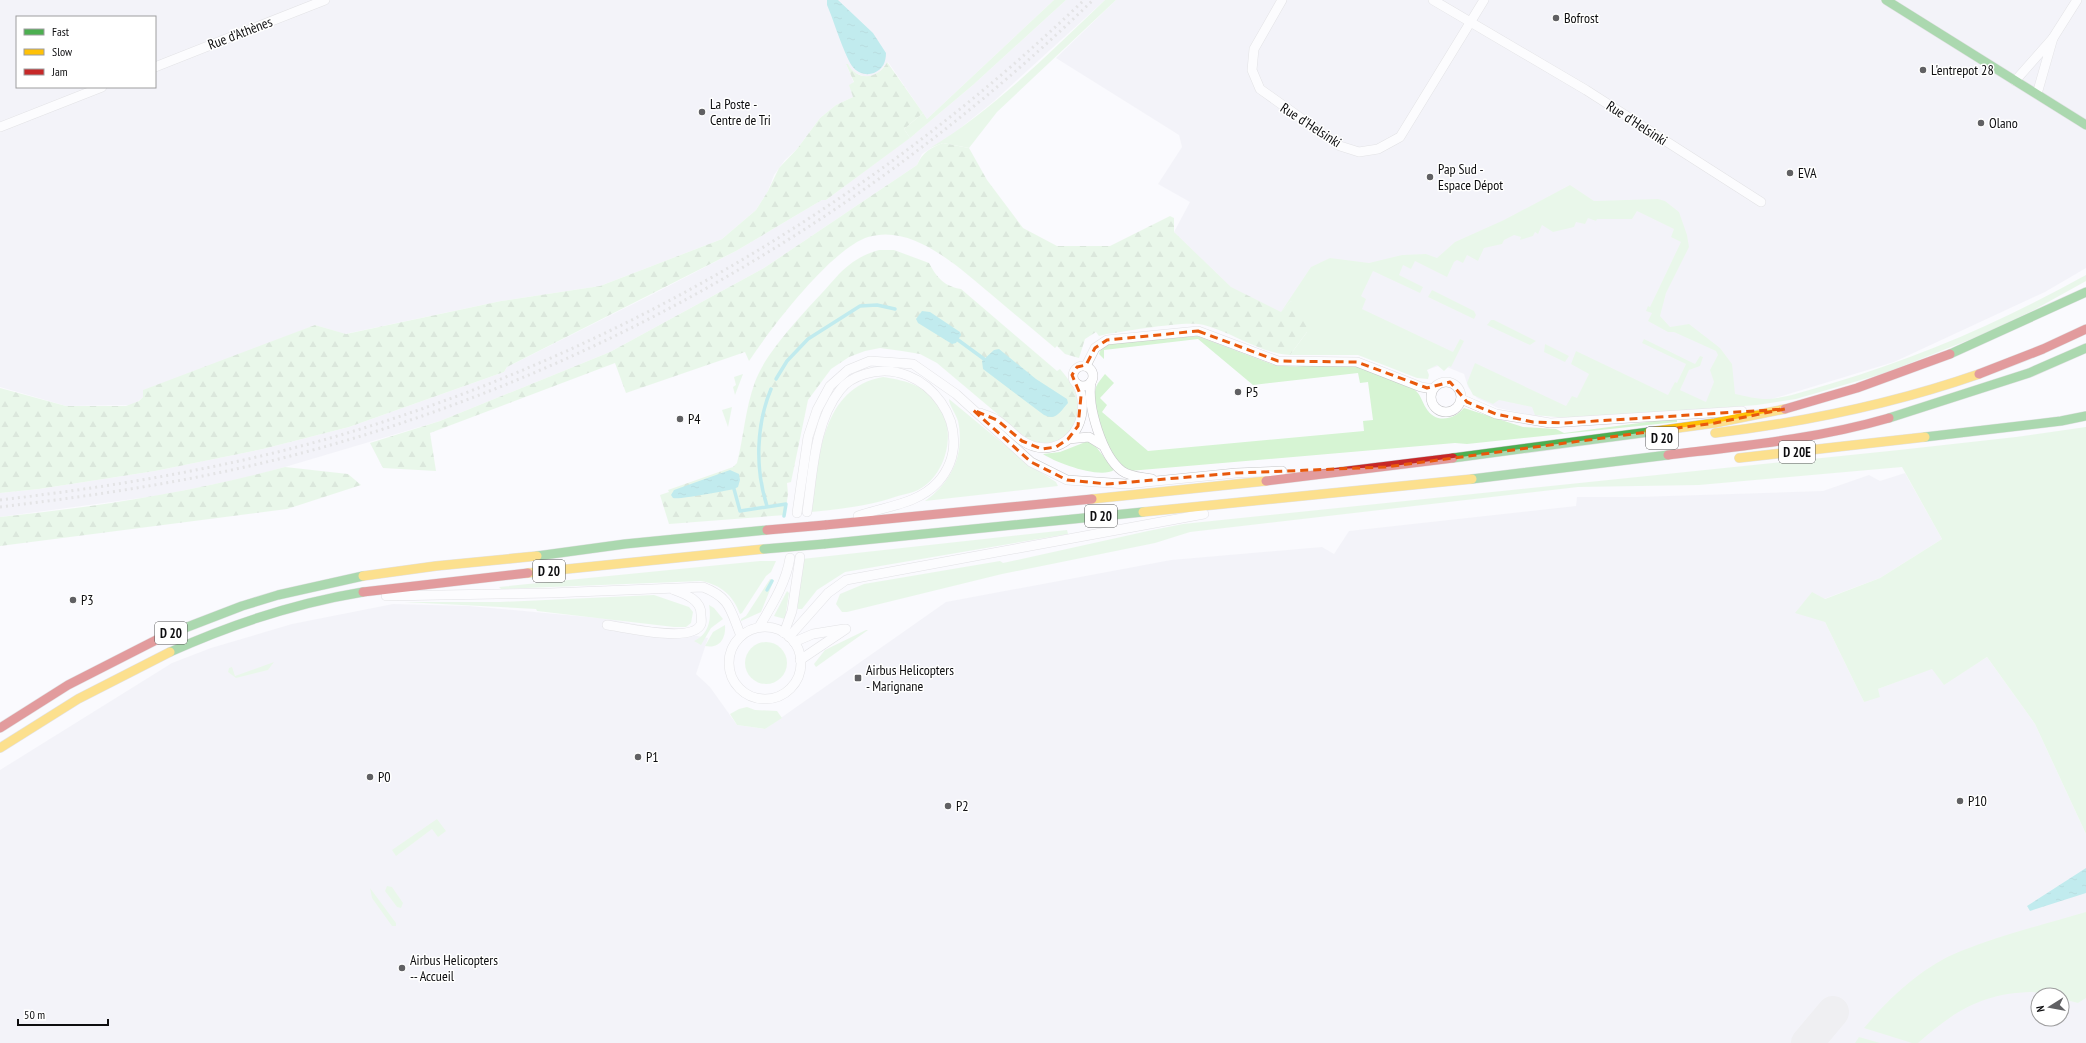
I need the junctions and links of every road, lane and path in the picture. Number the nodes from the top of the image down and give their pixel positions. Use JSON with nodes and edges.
{"nodes":[{"id":1,"x":325,"y":0,"type":"edge"},
{"id":2,"x":1282,"y":0,"type":"edge"},
{"id":3,"x":1433,"y":0,"type":"edge"},
{"id":4,"x":1484,"y":0,"type":"edge"},
{"id":5,"x":1886,"y":0,"type":"edge"},
{"id":6,"x":2077,"y":0,"type":"edge"},
{"id":7,"x":1470,"y":23,"type":"junction"},
{"id":8,"x":2054,"y":38,"type":"junction"},
{"id":9,"x":156,"y":67,"type":"edge"},
{"id":10,"x":2014,"y":81,"type":"junction"},
{"id":11,"x":99,"y":88,"type":"edge"},
{"id":12,"x":2037,"y":94,"type":"junction"},
{"id":13,"x":2086,"y":124,"type":"edge"},
{"id":14,"x":0,"y":127,"type":"edge"},
{"id":15,"x":1761,"y":202,"type":"dead end"},
{"id":16,"x":2086,"y":292,"type":"edge"},
{"id":17,"x":2086,"y":329,"type":"edge"},
{"id":18,"x":2086,"y":348,"type":"edge"},
{"id":19,"x":1086,"y":366,"type":"junction"},
{"id":20,"x":1091,"y":382,"type":"junction"},
{"id":21,"x":1076,"y":384,"type":"junction"},
{"id":22,"x":1432,"y":389,"type":"junction"},
{"id":23,"x":1461,"y":399,"type":"junction"},
{"id":24,"x":1785,"y":409,"type":"junction"},
{"id":25,"x":973,"y":410,"type":"junction"},
{"id":26,"x":2086,"y":416,"type":"edge"},
{"id":27,"x":1068,"y":439,"type":"junction"},
{"id":28,"x":1102,"y":445,"type":"junction"},
{"id":29,"x":1462,"y":457,"type":"junction"},
{"id":30,"x":1731,"y":459,"type":"dead end"},
{"id":31,"x":1678,"y":464,"type":"dead end"},
{"id":32,"x":1386,"y":467,"type":"junction"},
{"id":33,"x":1508,"y":476,"type":"junction"},
{"id":34,"x":1163,"y":481,"type":"junction"},
{"id":35,"x":1378,"y":488,"type":"junction"},
{"id":36,"x":807,"y":512,"type":"dead end"},
{"id":37,"x":797,"y":513,"type":"dead end"},
{"id":38,"x":836,"y":525,"type":"junction"},
{"id":39,"x":800,"y":557,"type":"dead end"},
{"id":40,"x":790,"y":558,"type":"dead end"},
{"id":41,"x":672,"y":589,"type":"junction"},
{"id":42,"x":334,"y":598,"type":"junction"},
{"id":43,"x":607,"y":625,"type":"dead end"},
{"id":44,"x":759,"y":628,"type":"junction"},
{"id":45,"x":741,"y":636,"type":"junction"},
{"id":46,"x":789,"y":637,"type":"junction"},
{"id":47,"x":800,"y":660,"type":"junction"},
{"id":48,"x":0,"y":728,"type":"edge"},
{"id":49,"x":0,"y":748,"type":"edge"}],
"edges":[{"from":1,"to":9,"type":"street","name":"Rue d'Athènes"},
{"from":2,"to":7,"type":"street","name":"Rue d'Helsinki"},
{"from":3,"to":7,"type":"street","name":"Rue d'Helsinki"},
{"from":4,"to":7,"type":"street","name":"Rue d'Helsinki"},
{"from":5,"to":10,"type":"main road"},
{"from":6,"to":8,"type":"street"},
{"from":7,"to":15,"type":"street","name":"Rue d'Helsinki"},
{"from":8,"to":10,"type":"street"},
{"from":8,"to":12,"type":"street"},
{"from":10,"to":12,"type":"main road"},
{"from":11,"to":14,"type":"street"},
{"from":12,"to":13,"type":"main road"},
{"from":16,"to":24,"type":"main road"},
{"from":17,"to":29,"type":"main road","number":"D 20"},
{"from":18,"to":33,"type":"main road","number":"D 20"},
{"from":19,"to":20,"type":"street"},
{"from":19,"to":21,"type":"street"},
{"from":19,"to":22,"type":"street"},
{"from":20,"to":21,"type":"street"},
{"from":20,"to":28,"type":"street"},
{"from":21,"to":27,"type":"street"},
{"from":22,"to":23,"type":"street"},
{"from":22,"to":23,"type":"street"},
{"from":23,"to":24,"type":"street"},
{"from":24,"to":29,"type":"main road"},
{"from":25,"to":27,"type":"street"},
{"from":25,"to":34,"type":"street"},
{"from":25,"to":37,"type":"street"},
{"from":26,"to":30,"type":"main road","number":"D 20E"},
{"from":27,"to":28,"type":"street"},
{"from":28,"to":34,"type":"street"},
{"from":29,"to":32,"type":"main road","number":"D 20"},
{"from":31,"to":33,"type":"main road"},
{"from":32,"to":34,"type":"street"},
{"from":32,"to":38,"type":"main road","number":"D 20"},
{"from":33,"to":35,"type":"main road","number":"D 20"},
{"from":35,"to":42,"type":"main road","number":"D 20","bridge":true},
{"from":35,"to":46,"type":"street"},
{"from":36,"to":38,"type":"street"},
{"from":38,"to":48,"type":"main road","number":"D 20","bridge":true},
{"from":39,"to":46,"type":"street"},
{"from":40,"to":44,"type":"street"},
{"from":41,"to":42,"type":"street"},
{"from":41,"to":43,"type":"street"},
{"from":41,"to":45,"type":"street"},
{"from":42,"to":49,"type":"main road","number":"D 20"},
{"from":44,"to":45,"type":"street"},
{"from":44,"to":46,"type":"street"},
{"from":45,"to":47,"type":"street"},
{"from":46,"to":47,"type":"street"},
{"from":46,"to":47,"type":"street"}]}
